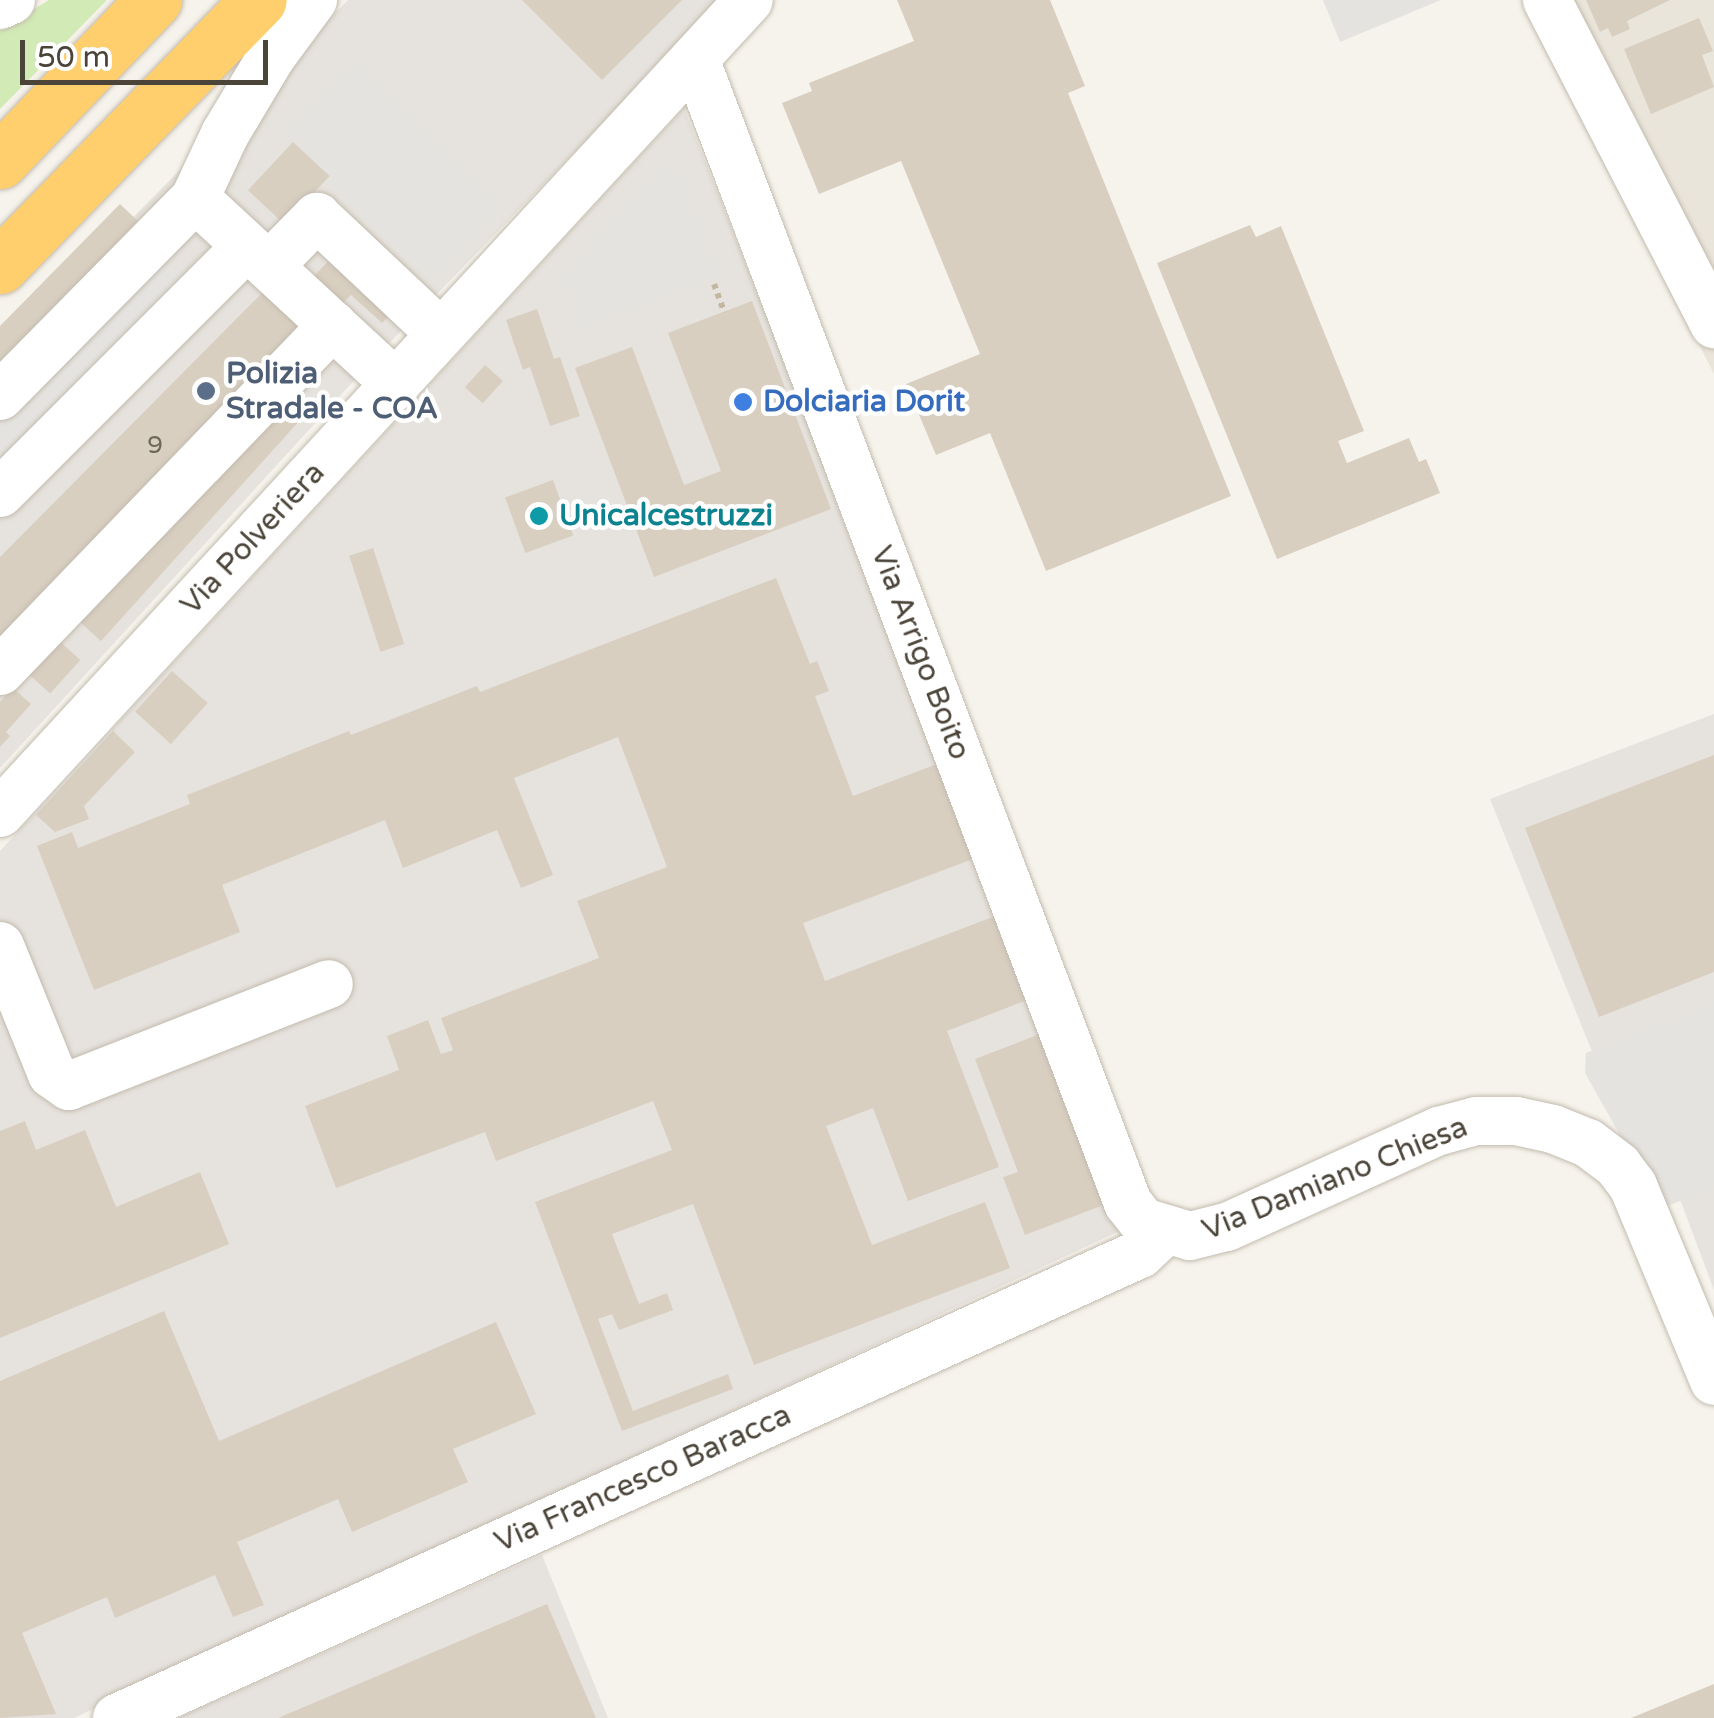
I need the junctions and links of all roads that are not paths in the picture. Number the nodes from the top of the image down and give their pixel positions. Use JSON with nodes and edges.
{"nodes":[{"id":1,"x":11,"y":0,"type":"edge"},
{"id":2,"x":154,"y":0,"type":"edge"},
{"id":3,"x":259,"y":0,"type":"edge"},
{"id":4,"x":313,"y":0,"type":"edge"},
{"id":5,"x":750,"y":0,"type":"edge"},
{"id":6,"x":1547,"y":0,"type":"edge"},
{"id":7,"x":0,"y":5,"type":"edge"},
{"id":8,"x":696,"y":59,"type":"junction"},
{"id":9,"x":0,"y":161,"type":"edge"},
{"id":10,"x":195,"y":198,"type":"junction"},
{"id":11,"x":258,"y":256,"type":"junction"},
{"id":12,"x":0,"y":266,"type":"edge"},
{"id":13,"x":1714,"y":324,"type":"edge"},
{"id":14,"x":332,"y":325,"type":"junction"},
{"id":15,"x":441,"y":334,"type":"junction"},
{"id":16,"x":396,"y":384,"type":"junction"},
{"id":17,"x":0,"y":396,"type":"edge"},
{"id":18,"x":0,"y":492,"type":"edge"},
{"id":19,"x":0,"y":670,"type":"edge"},
{"id":20,"x":0,"y":813,"type":"edge"},
{"id":21,"x":0,"y":946,"type":"edge"},
{"id":22,"x":329,"y":984,"type":"dead end"},
{"id":23,"x":1164,"y":1232,"type":"junction"},
{"id":24,"x":1714,"y":1381,"type":"edge"},
{"id":25,"x":116,"y":1718,"type":"edge"}],
"edges":[{"from":1,"to":7,"type":"street"},
{"from":2,"to":9,"type":"highway"},
{"from":3,"to":12,"type":"highway"},
{"from":4,"to":10,"type":"street"},
{"from":5,"to":8,"type":"street","name":"Via Polveriera"},
{"from":6,"to":13,"type":"street"},
{"from":8,"to":15,"type":"street","name":"Via Polveriera"},
{"from":8,"to":23,"type":"street","name":"Via Arrigo Boito"},
{"from":10,"to":11,"type":"street"},
{"from":10,"to":17,"type":"street"},
{"from":11,"to":14,"type":"street"},
{"from":11,"to":15,"type":"street"},
{"from":11,"to":18,"type":"street"},
{"from":14,"to":16,"type":"street"},
{"from":14,"to":19,"type":"street"},
{"from":15,"to":16,"type":"street","name":"Via Polveriera"},
{"from":16,"to":20,"type":"street","name":"Via Polveriera"},
{"from":21,"to":22,"type":"street"},
{"from":23,"to":24,"type":"street","name":"Via Damiano Chiesa"},
{"from":23,"to":25,"type":"street","name":"Via Francesco Baracca"}]}
